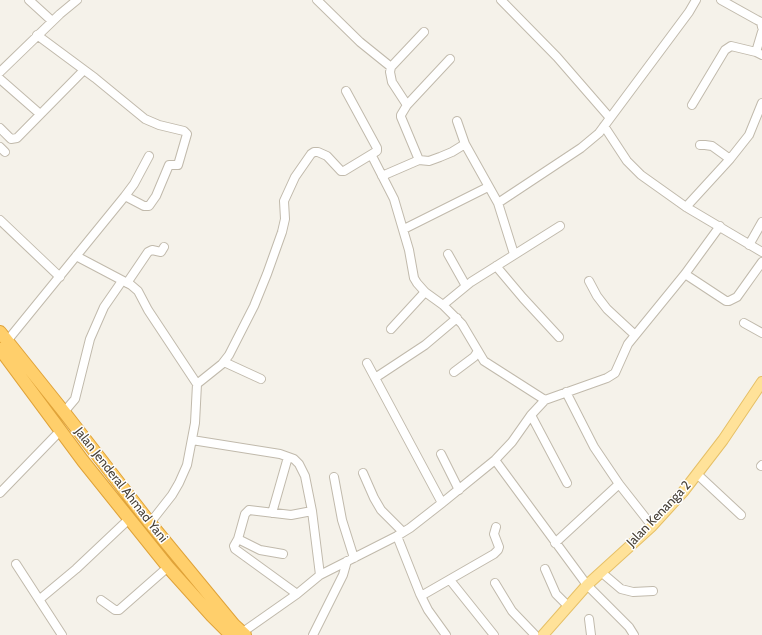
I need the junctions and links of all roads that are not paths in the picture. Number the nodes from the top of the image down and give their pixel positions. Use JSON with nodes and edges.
{"nodes":[{"id":1,"x":29,"y":0,"type":"edge"},
{"id":2,"x":76,"y":0,"type":"edge"},
{"id":3,"x":317,"y":0,"type":"edge"},
{"id":4,"x":501,"y":0,"type":"edge"},
{"id":5,"x":696,"y":0,"type":"edge"},
{"id":6,"x":721,"y":0,"type":"edge"},
{"id":7,"x":52,"y":21,"type":"junction"},
{"id":8,"x":762,"y":27,"type":"edge"},
{"id":9,"x":424,"y":32,"type":"dead end"},
{"id":10,"x":762,"y":32,"type":"edge"},
{"id":11,"x":37,"y":36,"type":"junction"},
{"id":12,"x":759,"y":54,"type":"edge"},
{"id":13,"x":450,"y":60,"type":"dead end"},
{"id":14,"x":391,"y":67,"type":"junction"},
{"id":15,"x":84,"y":70,"type":"junction"},
{"id":16,"x":0,"y":72,"type":"edge"},
{"id":17,"x":0,"y":79,"type":"edge"},
{"id":18,"x":346,"y":91,"type":"dead end"},
{"id":19,"x":762,"y":103,"type":"edge"},
{"id":20,"x":407,"y":105,"type":"junction"},
{"id":21,"x":692,"y":105,"type":"dead end"},
{"id":22,"x":40,"y":114,"type":"junction"},
{"id":23,"x":610,"y":118,"type":"junction"},
{"id":24,"x":457,"y":121,"type":"dead end"},
{"id":25,"x":604,"y":126,"type":"junction"},
{"id":26,"x":0,"y":128,"type":"edge"},
{"id":27,"x":465,"y":144,"type":"junction"},
{"id":28,"x":700,"y":145,"type":"dead end"},
{"id":29,"x":149,"y":156,"type":"dead end"},
{"id":30,"x":372,"y":156,"type":"junction"},
{"id":31,"x":730,"y":159,"type":"junction"},
{"id":32,"x":419,"y":160,"type":"junction"},
{"id":33,"x":382,"y":176,"type":"junction"},
{"id":34,"x":488,"y":187,"type":"junction"},
{"id":35,"x":127,"y":194,"type":"junction"},
{"id":36,"x":498,"y":203,"type":"junction"},
{"id":37,"x":686,"y":207,"type":"junction"},
{"id":38,"x":0,"y":220,"type":"edge"},
{"id":39,"x":762,"y":222,"type":"edge"},
{"id":40,"x":560,"y":226,"type":"dead end"},
{"id":41,"x":720,"y":226,"type":"junction"},
{"id":42,"x":404,"y":230,"type":"junction"},
{"id":43,"x":749,"y":245,"type":"junction"},
{"id":44,"x":164,"y":247,"type":"dead end"},
{"id":45,"x":762,"y":252,"type":"edge"},
{"id":46,"x":448,"y":254,"type":"dead end"},
{"id":47,"x":514,"y":254,"type":"junction"},
{"id":48,"x":76,"y":256,"type":"junction"},
{"id":49,"x":762,"y":262,"type":"edge"},
{"id":50,"x":496,"y":266,"type":"junction"},
{"id":51,"x":684,"y":274,"type":"junction"},
{"id":52,"x":60,"y":277,"type":"junction"},
{"id":53,"x":590,"y":281,"type":"dead end"},
{"id":54,"x":125,"y":282,"type":"junction"},
{"id":55,"x":466,"y":286,"type":"junction"},
{"id":56,"x":425,"y":292,"type":"junction"},
{"id":57,"x":443,"y":305,"type":"junction"},
{"id":58,"x":457,"y":318,"type":"junction"},
{"id":59,"x":744,"y":323,"type":"dead end"},
{"id":60,"x":391,"y":329,"type":"dead end"},
{"id":61,"x":762,"y":333,"type":"edge"},
{"id":62,"x":635,"y":335,"type":"junction"},
{"id":63,"x":559,"y":337,"type":"dead end"},
{"id":64,"x":2,"y":346,"type":"edge"},
{"id":65,"x":478,"y":351,"type":"junction"},
{"id":66,"x":224,"y":362,"type":"junction"},
{"id":67,"x":367,"y":363,"type":"dead end"},
{"id":68,"x":454,"y":372,"type":"dead end"},
{"id":69,"x":375,"y":378,"type":"junction"},
{"id":70,"x":261,"y":379,"type":"dead end"},
{"id":71,"x":762,"y":383,"type":"edge"},
{"id":72,"x":197,"y":384,"type":"junction"},
{"id":73,"x":566,"y":392,"type":"junction"},
{"id":74,"x":545,"y":400,"type":"junction"},
{"id":75,"x":64,"y":412,"type":"junction"},
{"id":76,"x":531,"y":415,"type":"junction"},
{"id":77,"x":61,"y":430,"type":"junction"},
{"id":78,"x":192,"y":440,"type":"junction"},
{"id":79,"x":441,"y":454,"type":"dead end"},
{"id":80,"x":288,"y":457,"type":"junction"},
{"id":81,"x":495,"y":460,"type":"junction"},
{"id":82,"x":363,"y":472,"type":"dead end"},
{"id":83,"x":697,"y":474,"type":"junction"},
{"id":84,"x":334,"y":477,"type":"dead end"},
{"id":85,"x":567,"y":483,"type":"dead end"},
{"id":86,"x":619,"y":484,"type":"junction"},
{"id":87,"x":459,"y":490,"type":"junction"},
{"id":88,"x":0,"y":493,"type":"edge"},
{"id":89,"x":442,"y":503,"type":"junction"},
{"id":90,"x":312,"y":511,"type":"junction"},
{"id":91,"x":272,"y":514,"type":"junction"},
{"id":92,"x":741,"y":515,"type":"dead end"},
{"id":93,"x":129,"y":519,"type":"junction"},
{"id":94,"x":150,"y":523,"type":"junction"},
{"id":95,"x":652,"y":526,"type":"junction"},
{"id":96,"x":496,"y":527,"type":"dead end"},
{"id":97,"x":400,"y":534,"type":"junction"},
{"id":98,"x":238,"y":539,"type":"junction"},
{"id":99,"x":555,"y":543,"type":"junction"},
{"id":100,"x":283,"y":554,"type":"dead end"},
{"id":101,"x":350,"y":560,"type":"junction"},
{"id":102,"x":16,"y":564,"type":"dead end"},
{"id":103,"x":183,"y":564,"type":"junction"},
{"id":104,"x":545,"y":569,"type":"dead end"},
{"id":105,"x":170,"y":570,"type":"junction"},
{"id":106,"x":601,"y":572,"type":"junction"},
{"id":107,"x":320,"y":575,"type":"junction"},
{"id":108,"x":450,"y":580,"type":"junction"},
{"id":109,"x":495,"y":583,"type":"dead end"},
{"id":110,"x":587,"y":585,"type":"junction"},
{"id":111,"x":653,"y":591,"type":"dead end"},
{"id":112,"x":297,"y":594,"type":"junction"},
{"id":113,"x":421,"y":596,"type":"junction"},
{"id":114,"x":40,"y":599,"type":"junction"},
{"id":115,"x":101,"y":600,"type":"dead end"},
{"id":116,"x":568,"y":606,"type":"junction"},
{"id":117,"x":589,"y":619,"type":"dead end"},
{"id":118,"x":235,"y":633,"type":"edge"},
{"id":119,"x":62,"y":635,"type":"edge"},
{"id":120,"x":313,"y":635,"type":"edge"},
{"id":121,"x":446,"y":635,"type":"edge"},
{"id":122,"x":494,"y":635,"type":"edge"},
{"id":123,"x":535,"y":635,"type":"edge"},
{"id":124,"x":543,"y":635,"type":"edge"},
{"id":125,"x":591,"y":635,"type":"edge"},
{"id":126,"x":634,"y":635,"type":"edge"}],
"edges":[{"from":1,"to":7,"type":"street"},
{"from":2,"to":7,"type":"street"},
{"from":3,"to":14,"type":"street"},
{"from":4,"to":23,"type":"street"},
{"from":5,"to":23,"type":"street"},
{"from":6,"to":8,"type":"street"},
{"from":7,"to":11,"type":"street"},
{"from":9,"to":14,"type":"street"},
{"from":10,"to":12,"type":"street"},
{"from":11,"to":15,"type":"street"},
{"from":11,"to":16,"type":"street"},
{"from":12,"to":21,"type":"street"},
{"from":13,"to":20,"type":"street"},
{"from":14,"to":20,"type":"street"},
{"from":15,"to":22,"type":"street"},
{"from":15,"to":35,"type":"street"},
{"from":17,"to":22,"type":"street"},
{"from":18,"to":30,"type":"street"},
{"from":19,"to":31,"type":"street"},
{"from":20,"to":32,"type":"street"},
{"from":22,"to":26,"type":"street"},
{"from":23,"to":25,"type":"street"},
{"from":24,"to":27,"type":"street"},
{"from":25,"to":36,"type":"street"},
{"from":25,"to":37,"type":"street"},
{"from":27,"to":32,"type":"street"},
{"from":27,"to":34,"type":"street"},
{"from":28,"to":31,"type":"street"},
{"from":29,"to":35,"type":"street"},
{"from":30,"to":33,"type":"street"},
{"from":30,"to":66,"type":"street"},
{"from":31,"to":37,"type":"street"},
{"from":32,"to":33,"type":"street"},
{"from":33,"to":42,"type":"street"},
{"from":34,"to":36,"type":"street"},
{"from":34,"to":42,"type":"street"},
{"from":35,"to":48,"type":"street"},
{"from":36,"to":47,"type":"street"},
{"from":37,"to":41,"type":"street"},
{"from":38,"to":52,"type":"street"},
{"from":39,"to":43,"type":"street"},
{"from":40,"to":47,"type":"street"},
{"from":41,"to":43,"type":"street"},
{"from":41,"to":51,"type":"street"},
{"from":42,"to":56,"type":"street"},
{"from":43,"to":45,"type":"street"},
{"from":44,"to":54,"type":"street"},
{"from":46,"to":55,"type":"street"},
{"from":47,"to":50,"type":"street"},
{"from":48,"to":52,"type":"street"},
{"from":48,"to":54,"type":"street"},
{"from":49,"to":51,"type":"street"},
{"from":50,"to":55,"type":"street"},
{"from":50,"to":63,"type":"street"},
{"from":51,"to":62,"type":"street"},
{"from":52,"to":64,"type":"street"},
{"from":53,"to":62,"type":"street"},
{"from":54,"to":72,"type":"street"},
{"from":54,"to":75,"type":"street"},
{"from":55,"to":57,"type":"street"},
{"from":56,"to":57,"type":"street"},
{"from":56,"to":60,"type":"street"},
{"from":57,"to":58,"type":"street"},
{"from":58,"to":65,"type":"street"},
{"from":58,"to":69,"type":"street"},
{"from":59,"to":61,"type":"street"},
{"from":62,"to":73,"type":"street"},
{"from":64,"to":75,"type":"highway","name":"Jalan Jenderal Ahmad Yani"},
{"from":64,"to":77,"type":"highway","name":"Jalan Jenderal Ahmad Yani"},
{"from":65,"to":68,"type":"street"},
{"from":65,"to":74,"type":"street"},
{"from":66,"to":70,"type":"street"},
{"from":66,"to":72,"type":"street"},
{"from":67,"to":69,"type":"street"},
{"from":69,"to":89,"type":"street"},
{"from":71,"to":83,"type":"main road","name":"Jalan Kenanga 2"},
{"from":72,"to":78,"type":"street"},
{"from":73,"to":74,"type":"street"},
{"from":73,"to":86,"type":"street"},
{"from":74,"to":76,"type":"street"},
{"from":75,"to":94,"type":"highway","name":"Jalan Jenderal Ahmad Yani"},
{"from":76,"to":81,"type":"street"},
{"from":76,"to":85,"type":"street"},
{"from":77,"to":88,"type":"street"},
{"from":77,"to":93,"type":"highway","name":"Jalan Jenderal Ahmad Yani"},
{"from":78,"to":80,"type":"street"},
{"from":78,"to":94,"type":"street"},
{"from":79,"to":87,"type":"street"},
{"from":80,"to":90,"type":"street"},
{"from":80,"to":91,"type":"street"},
{"from":81,"to":87,"type":"street"},
{"from":81,"to":99,"type":"street"},
{"from":82,"to":97,"type":"street"},
{"from":83,"to":92,"type":"street"},
{"from":83,"to":95,"type":"main road","name":"Jalan Kenanga 2"},
{"from":84,"to":101,"type":"street"},
{"from":86,"to":95,"type":"street"},
{"from":86,"to":99,"type":"street"},
{"from":87,"to":89,"type":"street"},
{"from":89,"to":97,"type":"street"},
{"from":90,"to":91,"type":"street"},
{"from":90,"to":107,"type":"street"},
{"from":91,"to":98,"type":"street"},
{"from":93,"to":105,"type":"highway","name":"Jalan Jenderal Ahmad Yani"},
{"from":93,"to":114,"type":"street"},
{"from":94,"to":103,"type":"highway","name":"Jalan Jenderal Ahmad Yani"},
{"from":95,"to":106,"type":"main road","name":"Jalan Kenanga 2"},
{"from":96,"to":108,"type":"street"},
{"from":97,"to":101,"type":"street"},
{"from":97,"to":113,"type":"street"},
{"from":98,"to":100,"type":"street"},
{"from":98,"to":112,"type":"street"},
{"from":99,"to":110,"type":"street"},
{"from":101,"to":107,"type":"street"},
{"from":101,"to":120,"type":"street"},
{"from":102,"to":114,"type":"street"},
{"from":103,"to":105,"type":"highway"},
{"from":103,"to":118,"type":"highway","name":"Jalan Jenderal Ahmad Yani"},
{"from":104,"to":116,"type":"street"},
{"from":105,"to":115,"type":"street"},
{"from":105,"to":118,"type":"highway","name":"Jalan Jenderal Ahmad Yani"},
{"from":106,"to":110,"type":"main road","name":"Jalan Kenanga 2"},
{"from":106,"to":111,"type":"street"},
{"from":107,"to":112,"type":"street"},
{"from":108,"to":113,"type":"street"},
{"from":108,"to":122,"type":"street"},
{"from":109,"to":123,"type":"street"},
{"from":110,"to":116,"type":"main road","name":"Jalan Kenanga 2"},
{"from":110,"to":126,"type":"street"},
{"from":112,"to":118,"type":"street"},
{"from":113,"to":121,"type":"street"},
{"from":114,"to":119,"type":"street"},
{"from":116,"to":124,"type":"main road","name":"Jalan Kenanga 2"},
{"from":117,"to":125,"type":"street"}]}
